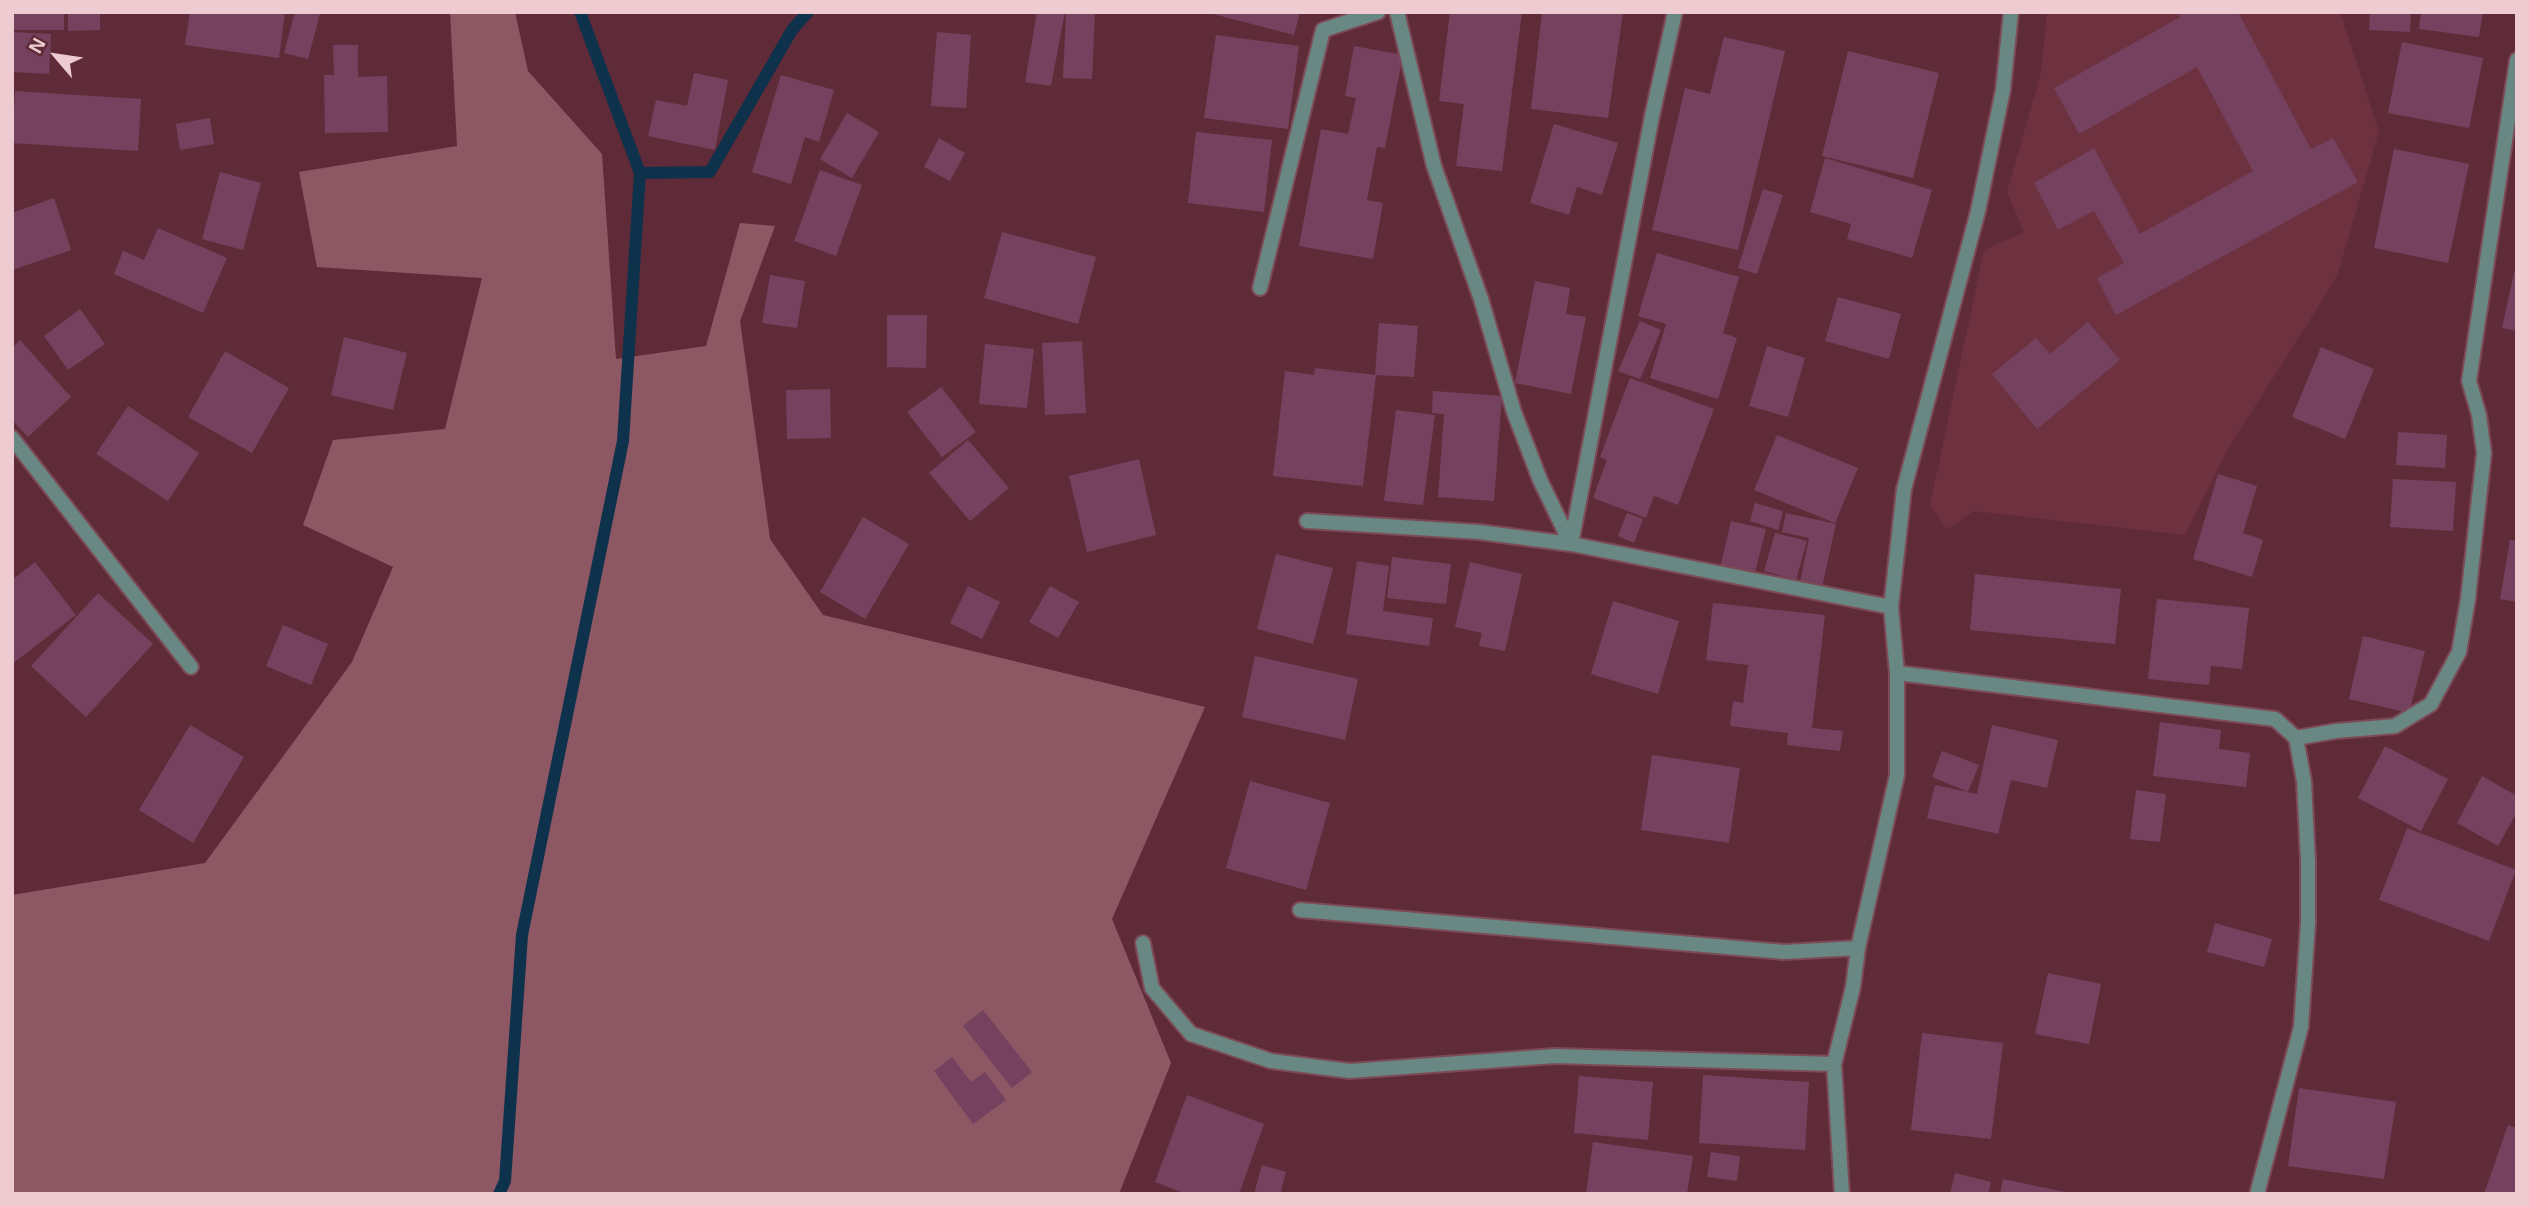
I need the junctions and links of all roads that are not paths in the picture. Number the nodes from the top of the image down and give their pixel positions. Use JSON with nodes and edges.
{"nodes":[{"id":1,"x":1378,"y":12,"type":"edge"},
{"id":2,"x":1397,"y":12,"type":"edge"},
{"id":3,"x":1675,"y":12,"type":"edge"},
{"id":4,"x":2011,"y":12,"type":"edge"},
{"id":5,"x":2517,"y":60,"type":"edge"},
{"id":6,"x":1260,"y":288,"type":"dead end"},
{"id":7,"x":12,"y":438,"type":"edge"},
{"id":8,"x":1307,"y":521,"type":"dead end"},
{"id":9,"x":1571,"y":544,"type":"junction"},
{"id":10,"x":1891,"y":607,"type":"junction"},
{"id":11,"x":191,"y":667,"type":"dead end"},
{"id":12,"x":1896,"y":673,"type":"junction"},
{"id":13,"x":2296,"y":738,"type":"junction"},
{"id":14,"x":1300,"y":910,"type":"dead end"},
{"id":15,"x":1143,"y":943,"type":"dead end"},
{"id":16,"x":1858,"y":948,"type":"junction"},
{"id":17,"x":1834,"y":1064,"type":"junction"},
{"id":18,"x":1842,"y":1194,"type":"edge"},
{"id":19,"x":2257,"y":1194,"type":"edge"}],
"edges":[{"from":1,"to":6,"type":"street"},
{"from":2,"to":9,"type":"street"},
{"from":3,"to":9,"type":"street"},
{"from":4,"to":10,"type":"street"},
{"from":5,"to":13,"type":"street"},
{"from":7,"to":11,"type":"street"},
{"from":8,"to":9,"type":"street"},
{"from":9,"to":10,"type":"street"},
{"from":10,"to":12,"type":"street"},
{"from":12,"to":13,"type":"street"},
{"from":12,"to":16,"type":"street"},
{"from":13,"to":19,"type":"street"},
{"from":14,"to":16,"type":"street"},
{"from":15,"to":17,"type":"street"},
{"from":16,"to":17,"type":"street"},
{"from":17,"to":18,"type":"street"}]}
